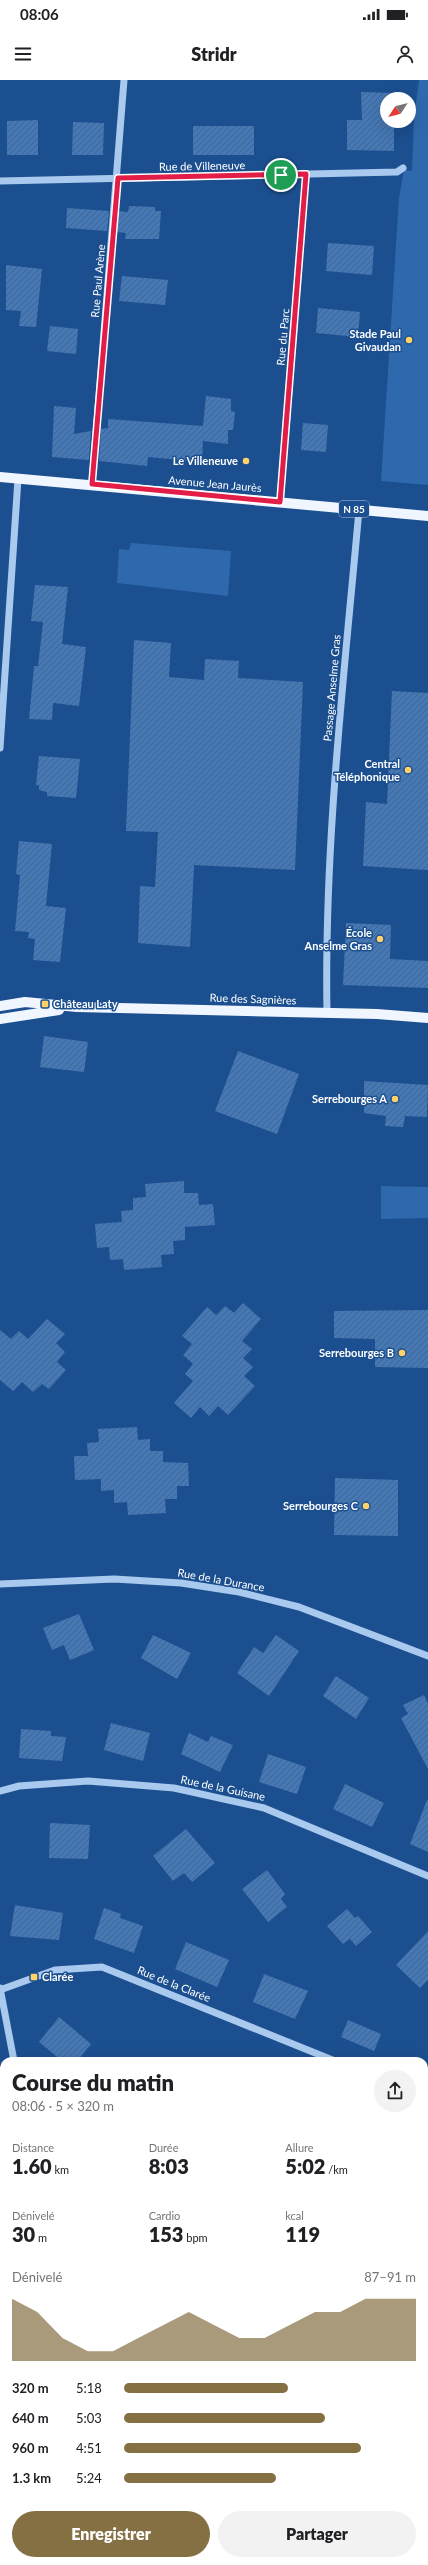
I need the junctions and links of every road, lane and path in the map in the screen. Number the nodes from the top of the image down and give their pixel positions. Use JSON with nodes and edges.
{"nodes":[{"id":1,"x":124,"y":80,"type":"edge"},
{"id":2,"x":404,"y":168,"type":"dead end"},
{"id":3,"x":306,"y":174,"type":"junction"},
{"id":4,"x":118,"y":178,"type":"junction"},
{"id":5,"x":0,"y":181,"type":"edge"},
{"id":6,"x":0,"y":477,"type":"edge"},
{"id":7,"x":18,"y":479,"type":"junction"},
{"id":8,"x":92,"y":484,"type":"junction"},
{"id":9,"x":280,"y":502,"type":"junction"},
{"id":10,"x":359,"y":510,"type":"junction"},
{"id":11,"x":428,"y":516,"type":"edge"},
{"id":12,"x":1,"y":732,"type":"edge"},
{"id":13,"x":0,"y":748,"type":"edge"},
{"id":14,"x":0,"y":1006,"type":"edge"},
{"id":15,"x":77,"y":1007,"type":"junction"},
{"id":16,"x":327,"y":1013,"type":"junction"},
{"id":17,"x":428,"y":1018,"type":"edge"},
{"id":18,"x":0,"y":1019,"type":"edge"},
{"id":19,"x":0,"y":1584,"type":"edge"},
{"id":20,"x":428,"y":1656,"type":"edge"},
{"id":21,"x":0,"y":1791,"type":"edge"},
{"id":22,"x":428,"y":1876,"type":"edge"},
{"id":23,"x":0,"y":1989,"type":"edge"},
{"id":24,"x":13,"y":2057,"type":"edge"},
{"id":25,"x":325,"y":2057,"type":"edge"}],
"edges":[{"from":1,"to":4,"type":"street","name":"Rue Paul Arène"},
{"from":2,"to":3,"type":"street","name":"Rue de Villeneuve"},
{"from":3,"to":4,"type":"street","name":"Rue de Villeneuve"},
{"from":3,"to":9,"type":"street","name":"Rue du Parc"},
{"from":4,"to":5,"type":"street","name":"Rue de Villeneuve"},
{"from":4,"to":8,"type":"street","name":"Rue Paul Arène"},
{"from":6,"to":7,"type":"main road","name":"Avenue Jean Jaurès","number":"N 85"},
{"from":7,"to":8,"type":"main road","name":"Avenue Jean Jaurès","number":"N 85"},
{"from":7,"to":12,"type":"street"},
{"from":8,"to":9,"type":"main road","name":"Avenue Jean Jaurès","number":"N 85"},
{"from":9,"to":10,"type":"main road","name":"Avenue Jean Jaurès","number":"N 85"},
{"from":10,"to":11,"type":"main road","name":"Avenue Jean Jaurès","number":"N 85"},
{"from":10,"to":16,"type":"street","name":"Passage Anselme Gras"},
{"from":12,"to":13,"type":"street"},
{"from":14,"to":15,"type":"main road","name":"Rue des Sagnières"},
{"from":15,"to":16,"type":"main road","name":"Rue des Sagnières"},
{"from":15,"to":18,"type":"main road","name":"Rue des Sagnières"},
{"from":16,"to":17,"type":"main road","name":"Rue des Sagnières"},
{"from":19,"to":20,"type":"street","name":"Rue de la Durance"},
{"from":21,"to":22,"type":"street","name":"Rue de la Guisane"},
{"from":23,"to":24,"type":"street"},
{"from":23,"to":25,"type":"street","name":"Rue de la Clarée"}]}
